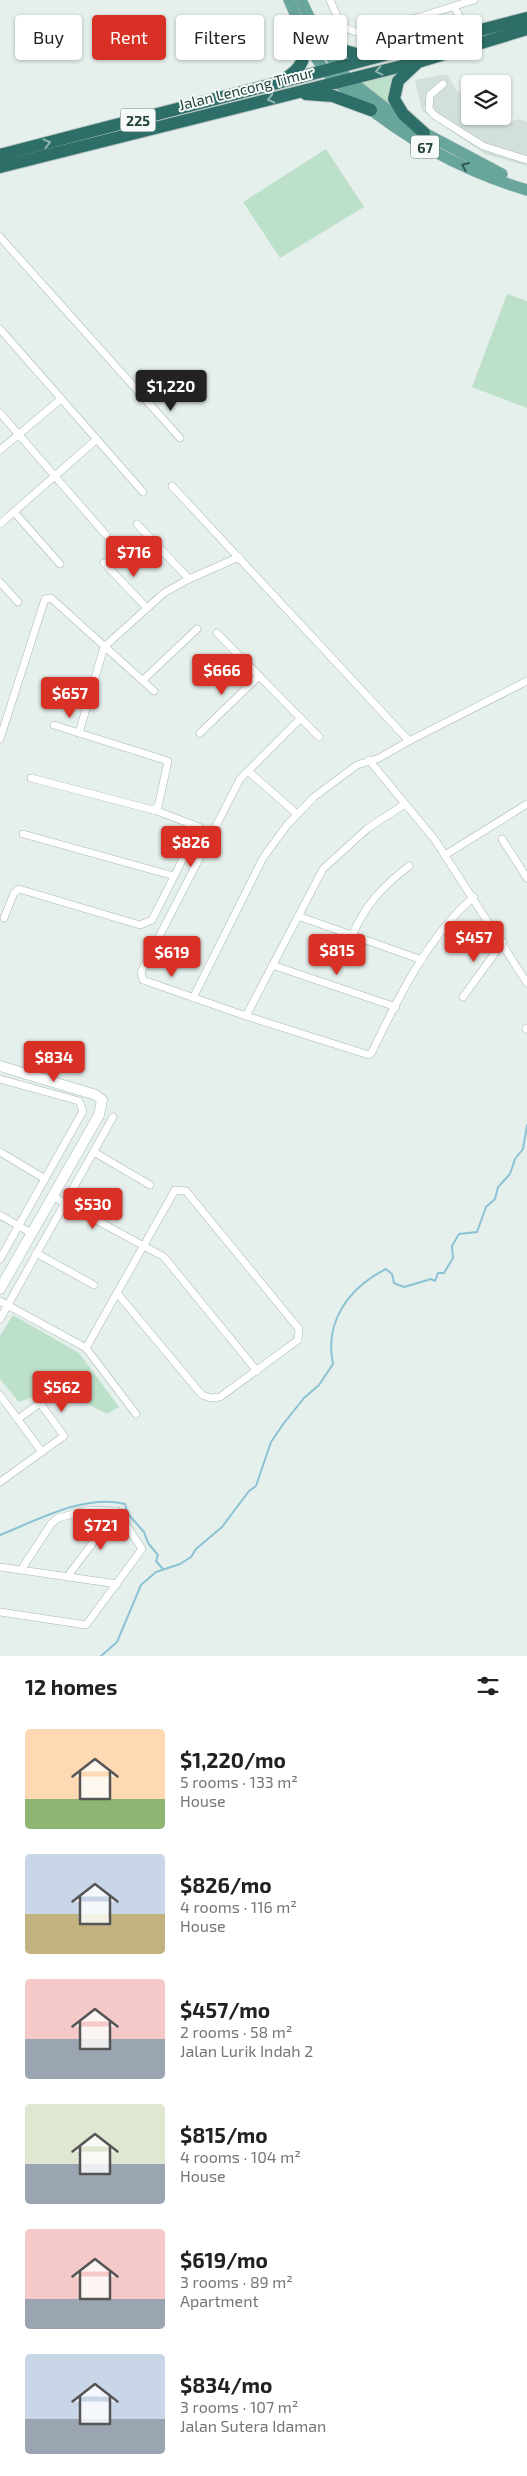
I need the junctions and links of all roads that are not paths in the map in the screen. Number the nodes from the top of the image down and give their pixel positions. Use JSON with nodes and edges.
{"nodes":[{"id":1,"x":289,"y":0,"type":"edge"},
{"id":2,"x":301,"y":0,"type":"edge"},
{"id":3,"x":330,"y":0,"type":"edge"},
{"id":4,"x":471,"y":0,"type":"edge"},
{"id":5,"x":454,"y":7,"type":"junction"},
{"id":6,"x":296,"y":15,"type":"edge"},
{"id":7,"x":309,"y":15,"type":"edge"},
{"id":8,"x":459,"y":15,"type":"edge"},
{"id":9,"x":527,"y":18,"type":"edge"},
{"id":10,"x":527,"y":29,"type":"edge"},
{"id":11,"x":482,"y":31,"type":"edge"},
{"id":12,"x":303,"y":60,"type":"edge"},
{"id":13,"x":325,"y":60,"type":"edge"},
{"id":14,"x":328,"y":60,"type":"edge"},
{"id":15,"x":361,"y":60,"type":"edge"},
{"id":16,"x":418,"y":62,"type":"junction"},
{"id":17,"x":331,"y":68,"type":"junction"},
{"id":18,"x":341,"y":80,"type":"junction"},
{"id":19,"x":275,"y":84,"type":"junction"},
{"id":20,"x":443,"y":84,"type":"dead end"},
{"id":21,"x":290,"y":94,"type":"junction"},
{"id":22,"x":371,"y":110,"type":"junction"},
{"id":23,"x":424,"y":133,"type":"junction"},
{"id":24,"x":0,"y":155,"type":"edge"},
{"id":25,"x":527,"y":160,"type":"edge"},
{"id":26,"x":0,"y":167,"type":"edge"},
{"id":27,"x":527,"y":184,"type":"edge"},
{"id":28,"x":527,"y":190,"type":"edge"},
{"id":29,"x":2,"y":243,"type":"edge"},
{"id":30,"x":0,"y":329,"type":"edge"},
{"id":31,"x":62,"y":399,"type":"junction"},
{"id":32,"x":0,"y":413,"type":"edge"},
{"id":33,"x":18,"y":434,"type":"junction"},
{"id":34,"x":180,"y":438,"type":"dead end"},
{"id":35,"x":97,"y":439,"type":"junction"},
{"id":36,"x":0,"y":450,"type":"edge"},
{"id":37,"x":55,"y":476,"type":"junction"},
{"id":38,"x":172,"y":486,"type":"dead end"},
{"id":39,"x":143,"y":492,"type":"dead end"},
{"id":40,"x":14,"y":512,"type":"junction"},
{"id":41,"x":0,"y":524,"type":"edge"},
{"id":42,"x":137,"y":524,"type":"dead end"},
{"id":43,"x":106,"y":535,"type":"dead end"},
{"id":44,"x":239,"y":558,"type":"junction"},
{"id":45,"x":104,"y":563,"type":"dead end"},
{"id":46,"x":60,"y":564,"type":"dead end"},
{"id":47,"x":189,"y":579,"type":"junction"},
{"id":48,"x":0,"y":582,"type":"edge"},
{"id":49,"x":18,"y":602,"type":"dead end"},
{"id":50,"x":148,"y":608,"type":"junction"},
{"id":51,"x":197,"y":629,"type":"dead end"},
{"id":52,"x":217,"y":633,"type":"dead end"},
{"id":53,"x":104,"y":647,"type":"junction"},
{"id":54,"x":259,"y":676,"type":"junction"},
{"id":55,"x":143,"y":680,"type":"junction"},
{"id":56,"x":527,"y":682,"type":"edge"},
{"id":57,"x":154,"y":691,"type":"dead end"},
{"id":58,"x":301,"y":718,"type":"junction"},
{"id":59,"x":54,"y":726,"type":"dead end"},
{"id":60,"x":79,"y":733,"type":"junction"},
{"id":61,"x":200,"y":733,"type":"dead end"},
{"id":62,"x":319,"y":737,"type":"dead end"},
{"id":63,"x":0,"y":739,"type":"edge"},
{"id":64,"x":409,"y":741,"type":"junction"},
{"id":65,"x":369,"y":760,"type":"junction"},
{"id":66,"x":248,"y":771,"type":"junction"},
{"id":67,"x":31,"y":778,"type":"dead end"},
{"id":68,"x":405,"y":804,"type":"junction"},
{"id":69,"x":527,"y":804,"type":"edge"},
{"id":70,"x":152,"y":810,"type":"junction"},
{"id":71,"x":297,"y":814,"type":"junction"},
{"id":72,"x":23,"y":834,"type":"dead end"},
{"id":73,"x":502,"y":839,"type":"dead end"},
{"id":74,"x":445,"y":854,"type":"junction"},
{"id":75,"x":409,"y":866,"type":"dead end"},
{"id":76,"x":174,"y":876,"type":"junction"},
{"id":77,"x":527,"y":878,"type":"edge"},
{"id":78,"x":474,"y":897,"type":"junction"},
{"id":79,"x":298,"y":916,"type":"junction"},
{"id":80,"x":4,"y":918,"type":"dead end"},
{"id":81,"x":352,"y":936,"type":"junction"},
{"id":82,"x":502,"y":942,"type":"junction"},
{"id":83,"x":422,"y":960,"type":"junction"},
{"id":84,"x":272,"y":965,"type":"junction"},
{"id":85,"x":527,"y":983,"type":"edge"},
{"id":86,"x":193,"y":998,"type":"junction"},
{"id":87,"x":463,"y":998,"type":"dead end"},
{"id":88,"x":396,"y":1006,"type":"junction"},
{"id":89,"x":246,"y":1016,"type":"junction"},
{"id":90,"x":0,"y":1066,"type":"edge"},
{"id":91,"x":0,"y":1079,"type":"edge"},
{"id":92,"x":114,"y":1117,"type":"dead end"},
{"id":93,"x":0,"y":1152,"type":"edge"},
{"id":94,"x":94,"y":1152,"type":"junction"},
{"id":95,"x":45,"y":1178,"type":"junction"},
{"id":96,"x":150,"y":1185,"type":"dead end"},
{"id":97,"x":52,"y":1196,"type":"junction"},
{"id":98,"x":65,"y":1203,"type":"junction"},
{"id":99,"x":0,"y":1215,"type":"edge"},
{"id":100,"x":19,"y":1226,"type":"junction"},
{"id":101,"x":31,"y":1233,"type":"junction"},
{"id":102,"x":144,"y":1245,"type":"junction"},
{"id":103,"x":36,"y":1253,"type":"junction"},
{"id":104,"x":0,"y":1259,"type":"edge"},
{"id":105,"x":94,"y":1285,"type":"dead end"},
{"id":106,"x":0,"y":1289,"type":"edge"},
{"id":107,"x":117,"y":1293,"type":"junction"},
{"id":108,"x":0,"y":1301,"type":"edge"},
{"id":109,"x":8,"y":1305,"type":"junction"},
{"id":110,"x":0,"y":1319,"type":"edge"},
{"id":111,"x":86,"y":1348,"type":"junction"},
{"id":112,"x":257,"y":1371,"type":"junction"},
{"id":113,"x":0,"y":1394,"type":"edge"},
{"id":114,"x":136,"y":1414,"type":"dead end"},
{"id":115,"x":18,"y":1419,"type":"junction"},
{"id":116,"x":42,"y":1452,"type":"junction"},
{"id":117,"x":0,"y":1482,"type":"edge"},
{"id":118,"x":117,"y":1511,"type":"junction"},
{"id":119,"x":0,"y":1567,"type":"edge"},
{"id":120,"x":21,"y":1570,"type":"junction"},
{"id":121,"x":67,"y":1577,"type":"junction"},
{"id":122,"x":117,"y":1584,"type":"junction"},
{"id":123,"x":0,"y":1612,"type":"edge"}],
"edges":[{"from":1,"to":6,"type":"main road","number":"67"},
{"from":2,"to":7,"type":"main road","number":"67"},
{"from":3,"to":5,"type":"street"},
{"from":4,"to":5,"type":"street"},
{"from":5,"to":8,"type":"street"},
{"from":9,"to":11,"type":"highway","name":"Jalan Lencong Timur","number":"225"},
{"from":10,"to":16,"type":"highway","name":"Jalan Lencong Timur","number":"225"},
{"from":12,"to":19,"type":"highway"},
{"from":13,"to":17,"type":"main road","number":"67"},
{"from":14,"to":17,"type":"main road","number":"67"},
{"from":15,"to":17,"type":"highway","name":"Jalan Lencong Timur","number":"225"},
{"from":16,"to":18,"type":"highway","name":"Jalan Lencong Timur","number":"225","one_way":true},
{"from":16,"to":23,"type":"highway"},
{"from":17,"to":18,"type":"main road","number":"67"},
{"from":17,"to":19,"type":"highway","name":"Jalan Lencong Timur","number":"225"},
{"from":18,"to":21,"type":"highway","name":"Jalan Lencong Timur","number":"225"},
{"from":18,"to":22,"type":"main road","number":"67"},
{"from":18,"to":23,"type":"main road","number":"67"},
{"from":24,"to":19,"type":"highway","name":"Jalan Lencong Timur","number":"225","one_way":true},
{"from":20,"to":25,"type":"street"},
{"from":21,"to":22,"type":"highway"},
{"from":21,"to":26,"type":"highway","name":"Jalan Lencong Timur","number":"225","one_way":true},
{"from":28,"to":22,"type":"main road","number":"67","one_way":true},
{"from":23,"to":27,"type":"main road","number":"67"},
{"from":29,"to":34,"type":"street"},
{"from":30,"to":31,"type":"street"},
{"from":31,"to":33,"type":"street"},
{"from":31,"to":35,"type":"street"},
{"from":32,"to":33,"type":"street"},
{"from":33,"to":36,"type":"street"},
{"from":33,"to":37,"type":"street"},
{"from":35,"to":37,"type":"street"},
{"from":35,"to":39,"type":"street"},
{"from":37,"to":40,"type":"street"},
{"from":37,"to":43,"type":"street"},
{"from":38,"to":44,"type":"street"},
{"from":40,"to":41,"type":"street"},
{"from":40,"to":46,"type":"street"},
{"from":42,"to":47,"type":"street"},
{"from":44,"to":47,"type":"street"},
{"from":44,"to":64,"type":"street"},
{"from":45,"to":50,"type":"street"},
{"from":47,"to":50,"type":"street"},
{"from":48,"to":49,"type":"street"},
{"from":50,"to":53,"type":"street"},
{"from":51,"to":55,"type":"street"},
{"from":52,"to":54,"type":"street"},
{"from":53,"to":55,"type":"street"},
{"from":53,"to":60,"type":"street"},
{"from":53,"to":63,"type":"street"},
{"from":54,"to":58,"type":"street"},
{"from":54,"to":61,"type":"street"},
{"from":55,"to":57,"type":"street"},
{"from":56,"to":64,"type":"street"},
{"from":58,"to":62,"type":"street"},
{"from":58,"to":66,"type":"street"},
{"from":59,"to":60,"type":"street"},
{"from":60,"to":70,"type":"street"},
{"from":64,"to":65,"type":"street"},
{"from":65,"to":68,"type":"street"},
{"from":65,"to":71,"type":"street"},
{"from":66,"to":71,"type":"street"},
{"from":66,"to":86,"type":"street"},
{"from":67,"to":70,"type":"street"},
{"from":68,"to":74,"type":"street"},
{"from":68,"to":79,"type":"street"},
{"from":69,"to":74,"type":"street"},
{"from":70,"to":76,"type":"street"},
{"from":71,"to":86,"type":"street"},
{"from":72,"to":76,"type":"street"},
{"from":73,"to":77,"type":"street"},
{"from":74,"to":78,"type":"street"},
{"from":75,"to":81,"type":"street"},
{"from":76,"to":80,"type":"street"},
{"from":78,"to":82,"type":"street"},
{"from":78,"to":83,"type":"street"},
{"from":79,"to":81,"type":"street"},
{"from":79,"to":84,"type":"street"},
{"from":81,"to":83,"type":"street"},
{"from":82,"to":85,"type":"street"},
{"from":82,"to":87,"type":"street"},
{"from":83,"to":88,"type":"street"},
{"from":84,"to":88,"type":"street"},
{"from":84,"to":89,"type":"street"},
{"from":86,"to":89,"type":"street"},
{"from":88,"to":89,"type":"street"},
{"from":90,"to":97,"type":"street"},
{"from":91,"to":95,"type":"street"},
{"from":92,"to":94,"type":"street"},
{"from":93,"to":95,"type":"street"},
{"from":94,"to":96,"type":"street"},
{"from":94,"to":98,"type":"street"},
{"from":95,"to":100,"type":"street"},
{"from":97,"to":98,"type":"street"},
{"from":97,"to":101,"type":"street"},
{"from":98,"to":102,"type":"street"},
{"from":98,"to":103,"type":"street"},
{"from":99,"to":100,"type":"street"},
{"from":100,"to":101,"type":"street"},
{"from":100,"to":104,"type":"street"},
{"from":101,"to":106,"type":"street"},
{"from":102,"to":107,"type":"street"},
{"from":102,"to":112,"type":"street"},
{"from":102,"to":112,"type":"street"},
{"from":103,"to":105,"type":"street"},
{"from":103,"to":109,"type":"street"},
{"from":107,"to":111,"type":"street"},
{"from":107,"to":112,"type":"street"},
{"from":108,"to":109,"type":"street"},
{"from":109,"to":110,"type":"street"},
{"from":109,"to":111,"type":"street"},
{"from":111,"to":114,"type":"street"},
{"from":113,"to":115,"type":"street"},
{"from":115,"to":116,"type":"street"},
{"from":115,"to":116,"type":"street"},
{"from":116,"to":117,"type":"street"},
{"from":118,"to":120,"type":"street"},
{"from":118,"to":121,"type":"street"},
{"from":118,"to":122,"type":"street"},
{"from":119,"to":120,"type":"street"},
{"from":120,"to":121,"type":"street"},
{"from":121,"to":122,"type":"street"},
{"from":122,"to":123,"type":"street"}]}
